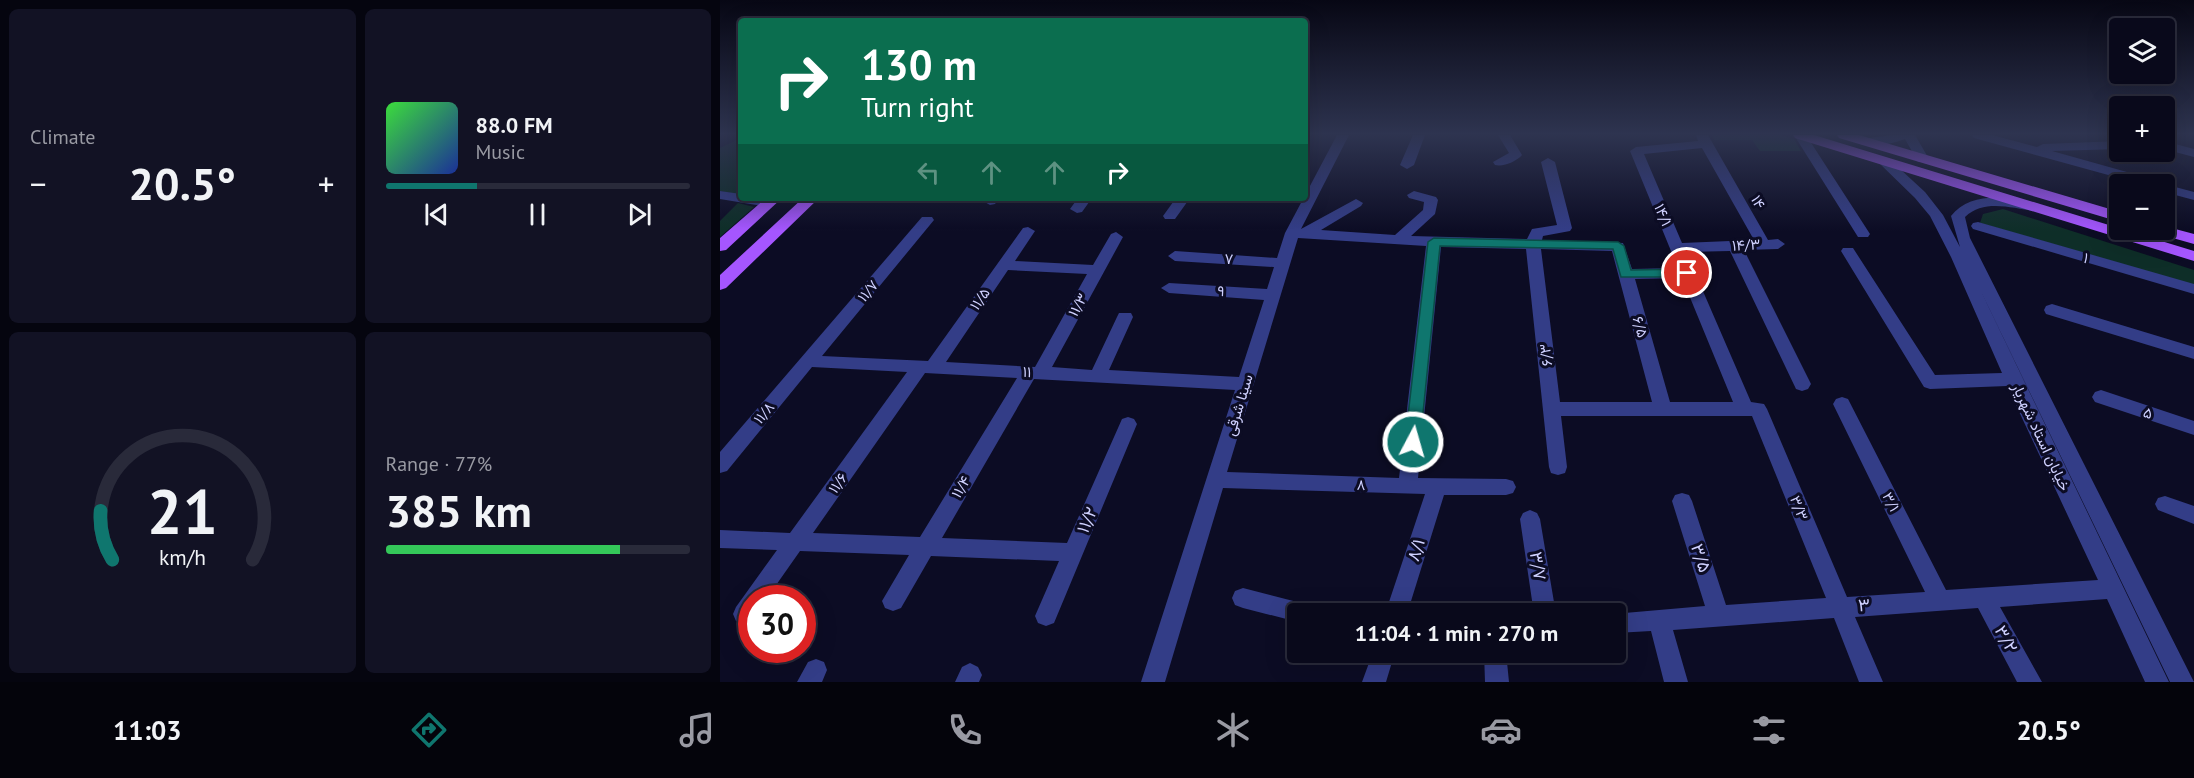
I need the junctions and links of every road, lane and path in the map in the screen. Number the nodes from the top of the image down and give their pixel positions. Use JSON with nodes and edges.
{"nodes":[{"id":1,"x":1323,"y":167,"type":"edge"},
{"id":2,"x":1549,"y":167,"type":"edge"},
{"id":3,"x":1642,"y":167,"type":"edge"},
{"id":4,"x":1721,"y":167,"type":"edge"},
{"id":5,"x":1820,"y":167,"type":"edge"},
{"id":6,"x":1889,"y":167,"type":"edge"},
{"id":7,"x":1901,"y":167,"type":"edge"},
{"id":8,"x":1950,"y":167,"type":"edge"},
{"id":9,"x":2092,"y":167,"type":"edge"},
{"id":10,"x":2118,"y":174,"type":"edge"},
{"id":11,"x":1310,"y":187,"type":"edge"},
{"id":12,"x":2175,"y":191,"type":"edge"},
{"id":13,"x":720,"y":195,"type":"edge"},
{"id":14,"x":1414,"y":195,"type":"dead end"},
{"id":15,"x":2194,"y":196,"type":"edge"},
{"id":16,"x":738,"y":197,"type":"edge"},
{"id":17,"x":771,"y":201,"type":"edge"},
{"id":18,"x":809,"y":201,"type":"edge"},
{"id":19,"x":1181,"y":201,"type":"edge"},
{"id":20,"x":1306,"y":201,"type":"edge"},
{"id":21,"x":1356,"y":203,"type":"dead end"},
{"id":22,"x":2034,"y":207,"type":"junction"},
{"id":23,"x":2109,"y":214,"type":"edge"},
{"id":24,"x":1170,"y":216,"type":"dead end"},
{"id":25,"x":927,"y":220,"type":"dead end"},
{"id":26,"x":1978,"y":226,"type":"dead end"},
{"id":27,"x":1028,"y":231,"type":"dead end"},
{"id":28,"x":1298,"y":234,"type":"junction"},
{"id":29,"x":1863,"y":234,"type":"dead end"},
{"id":30,"x":2175,"y":234,"type":"edge"},
{"id":31,"x":1116,"y":237,"type":"dead end"},
{"id":32,"x":2194,"y":239,"type":"edge"},
{"id":33,"x":1398,"y":240,"type":"junction"},
{"id":34,"x":1434,"y":242,"type":"junction"},
{"id":35,"x":1533,"y":244,"type":"junction"},
{"id":36,"x":1771,"y":244,"type":"joint"},
{"id":37,"x":720,"y":246,"type":"edge"},
{"id":38,"x":1735,"y":246,"type":"junction"},
{"id":39,"x":1677,"y":248,"type":"junction"},
{"id":40,"x":1848,"y":251,"type":"dead end"},
{"id":41,"x":2194,"y":255,"type":"edge"},
{"id":42,"x":1175,"y":256,"type":"dead end"},
{"id":43,"x":1283,"y":262,"type":"junction"},
{"id":44,"x":1004,"y":265,"type":"junction"},
{"id":45,"x":1097,"y":270,"type":"junction"},
{"id":46,"x":1687,"y":273,"type":"junction"},
{"id":47,"x":1626,"y":274,"type":"junction"},
{"id":48,"x":720,"y":284,"type":"edge"},
{"id":49,"x":1169,"y":288,"type":"dead end"},
{"id":50,"x":2194,"y":289,"type":"edge"},
{"id":51,"x":1273,"y":295,"type":"junction"},
{"id":52,"x":2052,"y":310,"type":"dead end"},
{"id":53,"x":1125,"y":317,"type":"dead end"},
{"id":54,"x":2194,"y":353,"type":"edge"},
{"id":55,"x":808,"y":361,"type":"junction"},
{"id":56,"x":926,"y":367,"type":"junction"},
{"id":57,"x":1034,"y":373,"type":"junction"},
{"id":58,"x":1098,"y":376,"type":"junction"},
{"id":59,"x":2013,"y":379,"type":"junction"},
{"id":60,"x":1245,"y":384,"type":"junction"},
{"id":61,"x":1802,"y":384,"type":"dead end"},
{"id":62,"x":2101,"y":397,"type":"dead end"},
{"id":63,"x":1842,"y":404,"type":"dead end"},
{"id":64,"x":1552,"y":409,"type":"junction"},
{"id":65,"x":1663,"y":409,"type":"junction"},
{"id":66,"x":1751,"y":409,"type":"junction"},
{"id":67,"x":1128,"y":424,"type":"dead end"},
{"id":68,"x":2194,"y":428,"type":"edge"},
{"id":69,"x":720,"y":465,"type":"edge"},
{"id":70,"x":1558,"y":467,"type":"dead end"},
{"id":71,"x":1216,"y":480,"type":"junction"},
{"id":72,"x":1408,"y":486,"type":"junction"},
{"id":73,"x":1437,"y":486,"type":"junction"},
{"id":74,"x":1506,"y":487,"type":"dead end"},
{"id":75,"x":1682,"y":501,"type":"dead end"},
{"id":76,"x":2166,"y":504,"type":"dead end"},
{"id":77,"x":2194,"y":515,"type":"edge"},
{"id":78,"x":1530,"y":519,"type":"dead end"},
{"id":79,"x":720,"y":539,"type":"edge"},
{"id":80,"x":796,"y":542,"type":"junction"},
{"id":81,"x":925,"y":546,"type":"junction"},
{"id":82,"x":1073,"y":552,"type":"junction"},
{"id":83,"x":765,"y":585,"type":"edge"},
{"id":84,"x":2112,"y":589,"type":"junction"},
{"id":85,"x":1983,"y":597,"type":"junction"},
{"id":86,"x":1243,"y":598,"type":"dead end"},
{"id":87,"x":1940,"y":600,"type":"junction"},
{"id":88,"x":893,"y":602,"type":"dead end"},
{"id":89,"x":1400,"y":603,"type":"edge"},
{"id":90,"x":1543,"y":603,"type":"edge"},
{"id":91,"x":1840,"y":607,"type":"junction"},
{"id":92,"x":1287,"y":609,"type":"edge"},
{"id":93,"x":1046,"y":616,"type":"dead end"},
{"id":94,"x":1719,"y":616,"type":"junction"},
{"id":95,"x":1659,"y":620,"type":"junction"},
{"id":96,"x":1626,"y":622,"type":"edge"},
{"id":97,"x":1380,"y":663,"type":"edge"},
{"id":98,"x":1496,"y":663,"type":"edge"},
{"id":99,"x":1153,"y":682,"type":"edge"},
{"id":100,"x":1374,"y":682,"type":"edge"},
{"id":101,"x":1497,"y":682,"type":"edge"},
{"id":102,"x":1676,"y":682,"type":"edge"},
{"id":103,"x":1871,"y":682,"type":"edge"},
{"id":104,"x":2030,"y":682,"type":"edge"},
{"id":105,"x":2157,"y":682,"type":"edge"},
{"id":106,"x":2182,"y":682,"type":"edge"}],
"edges":[{"from":1,"to":11,"type":"street","name":"سینا شرقی"},
{"from":2,"to":35,"type":"street"},
{"from":3,"to":39,"type":"street","name":"۱۴/۱"},
{"from":4,"to":36,"type":"street","name":"۱۴"},
{"from":5,"to":29,"type":"street"},
{"from":6,"to":59,"type":"street","name":"خیابان استاد شهریار"},
{"from":7,"to":22,"type":"main road"},
{"from":8,"to":23,"type":"main road"},
{"from":9,"to":10,"type":"street"},
{"from":12,"to":15,"type":"street"},
{"from":13,"to":16,"type":"street"},
{"from":14,"to":33,"type":"street"},
{"from":17,"to":37,"type":"main road"},
{"from":18,"to":48,"type":"main road"},
{"from":19,"to":24,"type":"street"},
{"from":20,"to":28,"type":"street","name":"سینا شرقی"},
{"from":21,"to":28,"type":"street"},
{"from":22,"to":41,"type":"main road"},
{"from":22,"to":106,"type":"street","name":"خیابان استاد شهریار"},
{"from":25,"to":55,"type":"street","name":"۱۱/۷"},
{"from":26,"to":50,"type":"street","name":"۱"},
{"from":27,"to":44,"type":"street","name":"۱۱/۵"},
{"from":28,"to":33,"type":"street"},
{"from":28,"to":43,"type":"street","name":"سینا شرقی"},
{"from":30,"to":32,"type":"main road"},
{"from":31,"to":45,"type":"street","name":"۱۱/۳"},
{"from":33,"to":34,"type":"street"},
{"from":34,"to":35,"type":"street"},
{"from":34,"to":72,"type":"street"},
{"from":35,"to":47,"type":"street","name":"۶/۵"},
{"from":35,"to":64,"type":"street","name":"۶/۳"},
{"from":36,"to":38,"type":"street","name":"۱۴/۳"},
{"from":38,"to":39,"type":"street","name":"۱۴/۳"},
{"from":38,"to":61,"type":"street"},
{"from":39,"to":46,"type":"street","name":"۱۴/۱"},
{"from":40,"to":59,"type":"street"},
{"from":42,"to":43,"type":"street","name":"۷"},
{"from":43,"to":51,"type":"street","name":"سینا شرقی"},
{"from":44,"to":45,"type":"street"},
{"from":44,"to":56,"type":"street","name":"۱۱/۵"},
{"from":45,"to":57,"type":"street","name":"۱۱/۳"},
{"from":46,"to":47,"type":"street"},
{"from":46,"to":66,"type":"street","name":"۱۴/۱"},
{"from":47,"to":65,"type":"street","name":"۶/۵"},
{"from":49,"to":51,"type":"street","name":"۹"},
{"from":51,"to":60,"type":"street","name":"سینا شرقی"},
{"from":52,"to":54,"type":"street"},
{"from":53,"to":58,"type":"street"},
{"from":55,"to":56,"type":"street","name":"۱۱"},
{"from":55,"to":69,"type":"street","name":"۱۱/۸"},
{"from":56,"to":57,"type":"street","name":"۱۱"},
{"from":56,"to":80,"type":"street","name":"۱۱/۶"},
{"from":57,"to":58,"type":"street","name":"۱۱"},
{"from":57,"to":81,"type":"street","name":"۱۱/۴"},
{"from":58,"to":60,"type":"street","name":"۱۱"},
{"from":59,"to":84,"type":"street","name":"خیابان استاد شهریار"},
{"from":60,"to":71,"type":"street","name":"سینا شرقی"},
{"from":62,"to":68,"type":"street","name":"۵"},
{"from":63,"to":87,"type":"street","name":"۳/۱"},
{"from":64,"to":65,"type":"street"},
{"from":64,"to":70,"type":"street","name":"۶/۳"},
{"from":65,"to":66,"type":"street"},
{"from":66,"to":91,"type":"street","name":"۳/۳"},
{"from":67,"to":82,"type":"street","name":"۱۱/۲"},
{"from":71,"to":72,"type":"street","name":"۸"},
{"from":71,"to":99,"type":"street","name":"سینا شرقی"},
{"from":72,"to":73,"type":"street","name":"۸"},
{"from":73,"to":74,"type":"street","name":"۸"},
{"from":73,"to":89,"type":"street","name":"۸/۱"},
{"from":75,"to":94,"type":"street","name":"۳/۵"},
{"from":76,"to":77,"type":"street"},
{"from":78,"to":90,"type":"street","name":"۳/۷"},
{"from":79,"to":80,"type":"street"},
{"from":80,"to":81,"type":"street"},
{"from":80,"to":83,"type":"street","name":"۱۱/۶"},
{"from":81,"to":82,"type":"street"},
{"from":81,"to":88,"type":"street","name":"۱۱/۴"},
{"from":82,"to":93,"type":"street","name":"۱۱/۲"},
{"from":84,"to":85,"type":"street","name":"۳"},
{"from":84,"to":105,"type":"street","name":"خیابان استاد شهریار"},
{"from":85,"to":87,"type":"street","name":"۳"},
{"from":85,"to":104,"type":"street","name":"۳/۲"},
{"from":86,"to":92,"type":"street"},
{"from":87,"to":91,"type":"street","name":"۳"},
{"from":91,"to":94,"type":"street","name":"۳"},
{"from":91,"to":103,"type":"street","name":"۳/۳"},
{"from":94,"to":95,"type":"street","name":"۳"},
{"from":95,"to":96,"type":"street","name":"۳"},
{"from":95,"to":102,"type":"street"},
{"from":97,"to":100,"type":"street"},
{"from":98,"to":101,"type":"street"}]}
